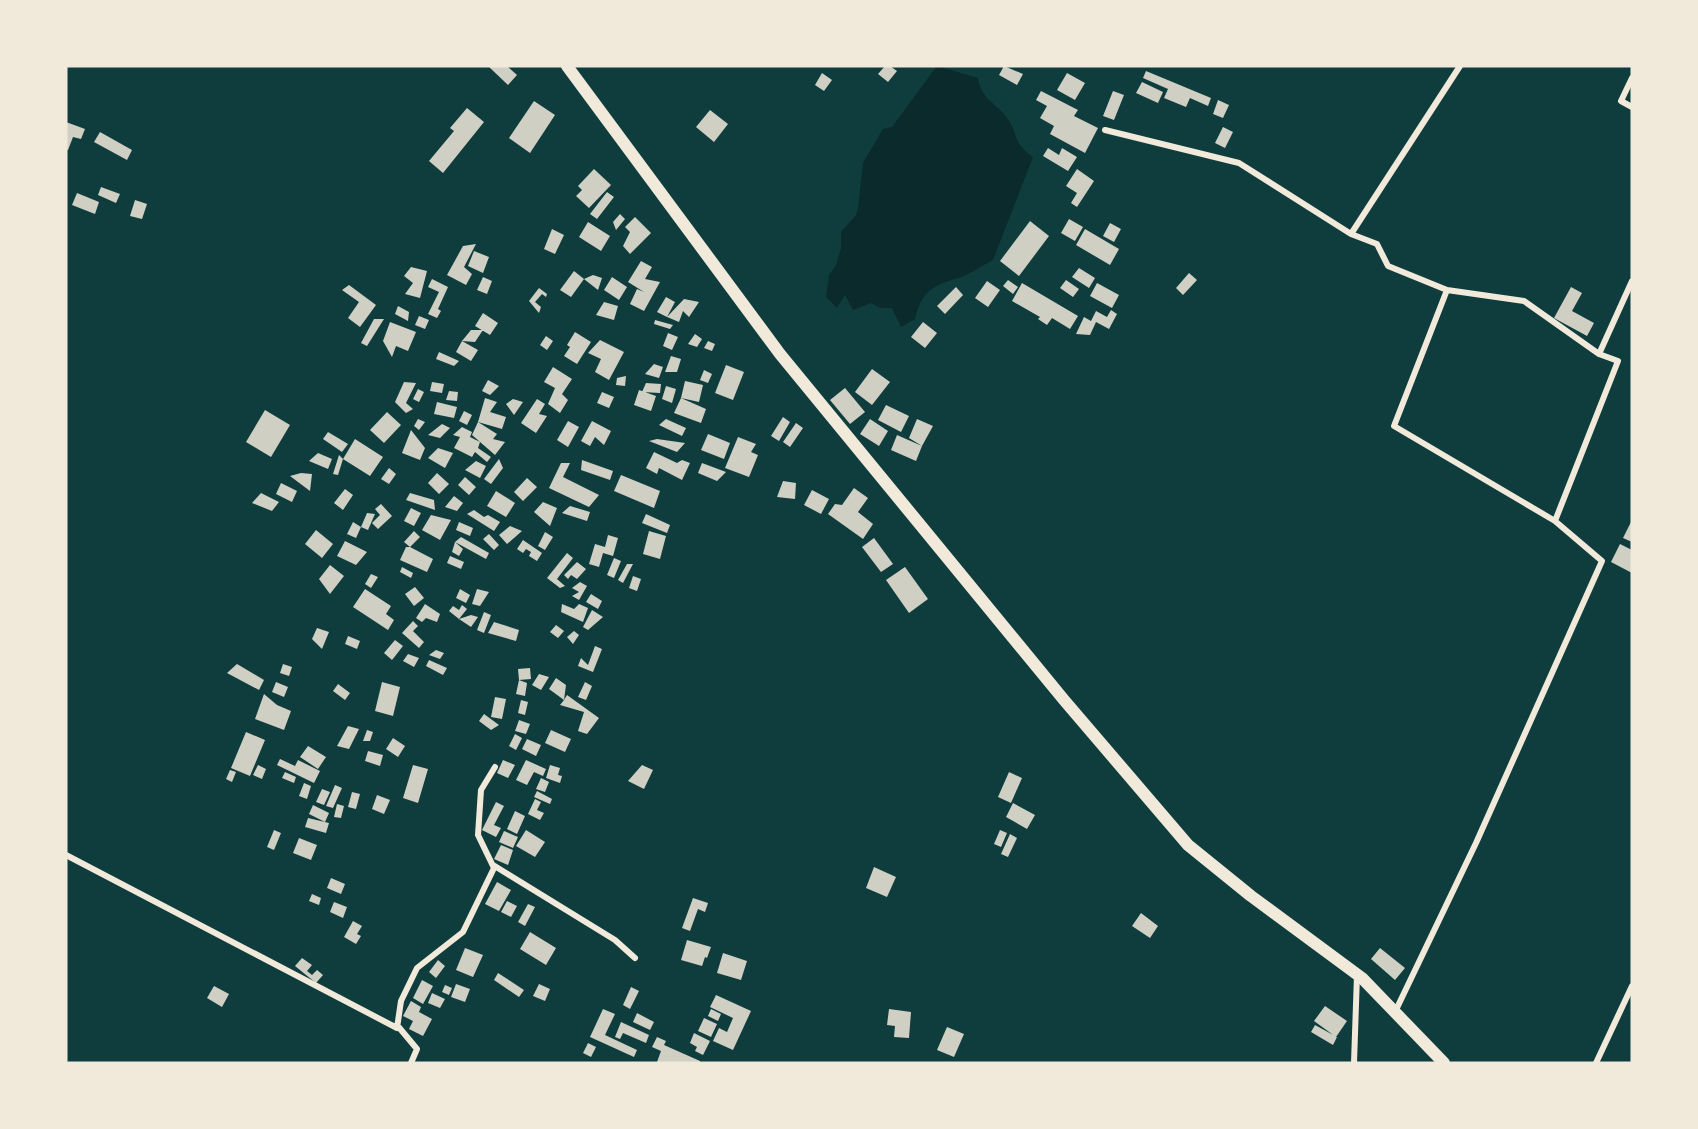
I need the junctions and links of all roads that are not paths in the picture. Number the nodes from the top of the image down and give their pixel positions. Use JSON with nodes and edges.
{"nodes":[{"id":1,"x":567,"y":66,"type":"edge"},
{"id":2,"x":1460,"y":66,"type":"edge"},
{"id":3,"x":1632,"y":78,"type":"edge"},
{"id":4,"x":1632,"y":107,"type":"edge"},
{"id":5,"x":1105,"y":130,"type":"dead end"},
{"id":6,"x":1351,"y":234,"type":"junction"},
{"id":7,"x":1632,"y":281,"type":"edge"},
{"id":8,"x":1447,"y":290,"type":"junction"},
{"id":9,"x":1599,"y":354,"type":"junction"},
{"id":10,"x":1555,"y":521,"type":"junction"},
{"id":11,"x":495,"y":767,"type":"dead end"},
{"id":12,"x":66,"y":855,"type":"edge"},
{"id":13,"x":492,"y":865,"type":"junction"},
{"id":14,"x":635,"y":958,"type":"dead end"},
{"id":15,"x":1357,"y":975,"type":"junction"},
{"id":16,"x":1632,"y":986,"type":"edge"},
{"id":17,"x":1395,"y":1012,"type":"junction"},
{"id":18,"x":397,"y":1025,"type":"junction"},
{"id":19,"x":411,"y":1063,"type":"edge"},
{"id":20,"x":1354,"y":1063,"type":"edge"},
{"id":21,"x":1444,"y":1063,"type":"edge"},
{"id":22,"x":1596,"y":1063,"type":"edge"}],
"edges":[{"from":1,"to":15,"type":"main road"},
{"from":2,"to":6,"type":"street"},
{"from":3,"to":4,"type":"street"},
{"from":5,"to":6,"type":"street"},
{"from":6,"to":8,"type":"street"},
{"from":7,"to":9,"type":"street"},
{"from":8,"to":9,"type":"street"},
{"from":8,"to":10,"type":"street"},
{"from":9,"to":10,"type":"street"},
{"from":10,"to":17,"type":"street"},
{"from":11,"to":13,"type":"street"},
{"from":12,"to":18,"type":"street"},
{"from":13,"to":14,"type":"street"},
{"from":13,"to":18,"type":"street"},
{"from":15,"to":17,"type":"main road"},
{"from":15,"to":20,"type":"street"},
{"from":16,"to":22,"type":"street"},
{"from":17,"to":21,"type":"main road"},
{"from":18,"to":19,"type":"street"}]}
